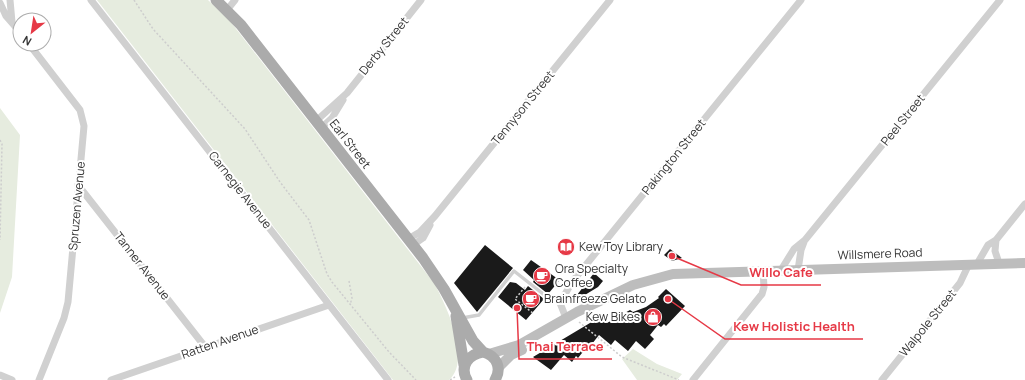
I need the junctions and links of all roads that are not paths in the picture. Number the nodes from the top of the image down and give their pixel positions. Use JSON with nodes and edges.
{"nodes":[{"id":1,"x":10,"y":0,"type":"edge"},
{"id":2,"x":92,"y":0,"type":"edge"},
{"id":3,"x":216,"y":0,"type":"edge"},
{"id":4,"x":235,"y":0,"type":"edge"},
{"id":5,"x":421,"y":0,"type":"edge"},
{"id":6,"x":610,"y":0,"type":"edge"},
{"id":7,"x":801,"y":0,"type":"edge"},
{"id":8,"x":1000,"y":0,"type":"edge"},
{"id":9,"x":0,"y":3,"type":"edge"},
{"id":10,"x":227,"y":10,"type":"junction"},
{"id":11,"x":12,"y":22,"type":"joint"},
{"id":12,"x":35,"y":52,"type":"edge"},
{"id":13,"x":319,"y":124,"type":"junction"},
{"id":14,"x":78,"y":185,"type":"junction"},
{"id":15,"x":1025,"y":204,"type":"edge"},
{"id":16,"x":805,"y":240,"type":"junction"},
{"id":17,"x":996,"y":240,"type":"junction"},
{"id":18,"x":410,"y":242,"type":"junction"},
{"id":19,"x":999,"y":263,"type":"junction"},
{"id":20,"x":1025,"y":263,"type":"edge"},
{"id":21,"x":973,"y":264,"type":"junction"},
{"id":22,"x":763,"y":270,"type":"junction"},
{"id":23,"x":781,"y":270,"type":"junction"},
{"id":24,"x":798,"y":270,"type":"junction"},
{"id":25,"x":560,"y":301,"type":"junction"},
{"id":26,"x":599,"y":302,"type":"junction"},
{"id":27,"x":329,"y":305,"type":"junction"},
{"id":28,"x":458,"y":316,"type":"junction"},
{"id":29,"x":566,"y":318,"type":"junction"},
{"id":30,"x":206,"y":348,"type":"junction"},
{"id":31,"x":486,"y":353,"type":"junction"},
{"id":32,"x":464,"y":365,"type":"junction"},
{"id":33,"x":0,"y":375,"type":"edge"},
{"id":34,"x":497,"y":376,"type":"edge"},
{"id":35,"x":697,"y":378,"type":"edge"},
{"id":36,"x":12,"y":380,"type":"edge"},
{"id":37,"x":39,"y":380,"type":"edge"},
{"id":38,"x":111,"y":380,"type":"edge"},
{"id":39,"x":388,"y":380,"type":"edge"},
{"id":40,"x":467,"y":380,"type":"edge"},
{"id":41,"x":882,"y":380,"type":"edge"}],
"edges":[{"from":1,"to":11,"type":"street"},
{"from":2,"to":27,"type":"street","name":"Carnegie Avenue"},
{"from":3,"to":10,"type":"main road","name":"Earl Street"},
{"from":4,"to":10,"type":"street"},
{"from":5,"to":13,"type":"street","name":"Derby Street"},
{"from":6,"to":18,"type":"street","name":"Tennyson Street"},
{"from":7,"to":25,"type":"street","name":"Pakington Street"},
{"from":8,"to":16,"type":"street","name":"Peel Street"},
{"from":9,"to":11,"type":"street"},
{"from":10,"to":13,"type":"main road","name":"Earl Street"},
{"from":12,"to":14,"type":"street","name":"Spruzen Avenue"},
{"from":13,"to":18,"type":"main road","name":"Earl Street"},
{"from":14,"to":30,"type":"street","name":"Tanner Avenue"},
{"from":14,"to":37,"type":"street","name":"Spruzen Avenue"},
{"from":15,"to":17,"type":"street","name":"Walpole Street"},
{"from":16,"to":23,"type":"street","name":"Peel Street"},
{"from":16,"to":24,"type":"street","name":"Peel Street"},
{"from":17,"to":19,"type":"street"},
{"from":17,"to":21,"type":"street","name":"Walpole Street"},
{"from":18,"to":28,"type":"main road","name":"Earl Street"},
{"from":19,"to":20,"type":"main road","name":"Willsmere Road"},
{"from":19,"to":21,"type":"main road","name":"Willsmere Road"},
{"from":21,"to":24,"type":"main road","name":"Willsmere Road"},
{"from":21,"to":41,"type":"street","name":"Walpole Street"},
{"from":22,"to":23,"type":"main road","name":"Willsmere Road"},
{"from":22,"to":26,"type":"main road","name":"Willsmere Road"},
{"from":22,"to":35,"type":"street"},
{"from":23,"to":24,"type":"main road","name":"Willsmere Road"},
{"from":25,"to":28,"type":"lane"},
{"from":25,"to":29,"type":"street"},
{"from":26,"to":29,"type":"main road","name":"Willsmere Road"},
{"from":26,"to":34,"type":"main road","name":"Willsmere Road"},
{"from":27,"to":30,"type":"street","name":"Ratten Avenue"},
{"from":27,"to":39,"type":"street","name":"Carnegie Avenue"},
{"from":28,"to":31,"type":"main road","name":"Earl Street"},
{"from":28,"to":32,"type":"main road","name":"Earl Street"},
{"from":29,"to":31,"type":"main road","name":"Willsmere Road"},
{"from":30,"to":38,"type":"street","name":"Ratten Avenue"},
{"from":31,"to":32,"type":"main road"},
{"from":31,"to":34,"type":"main road","name":"Earl Street"},
{"from":32,"to":40,"type":"main road","name":"Earl Street"},
{"from":33,"to":36,"type":"street"}]}
